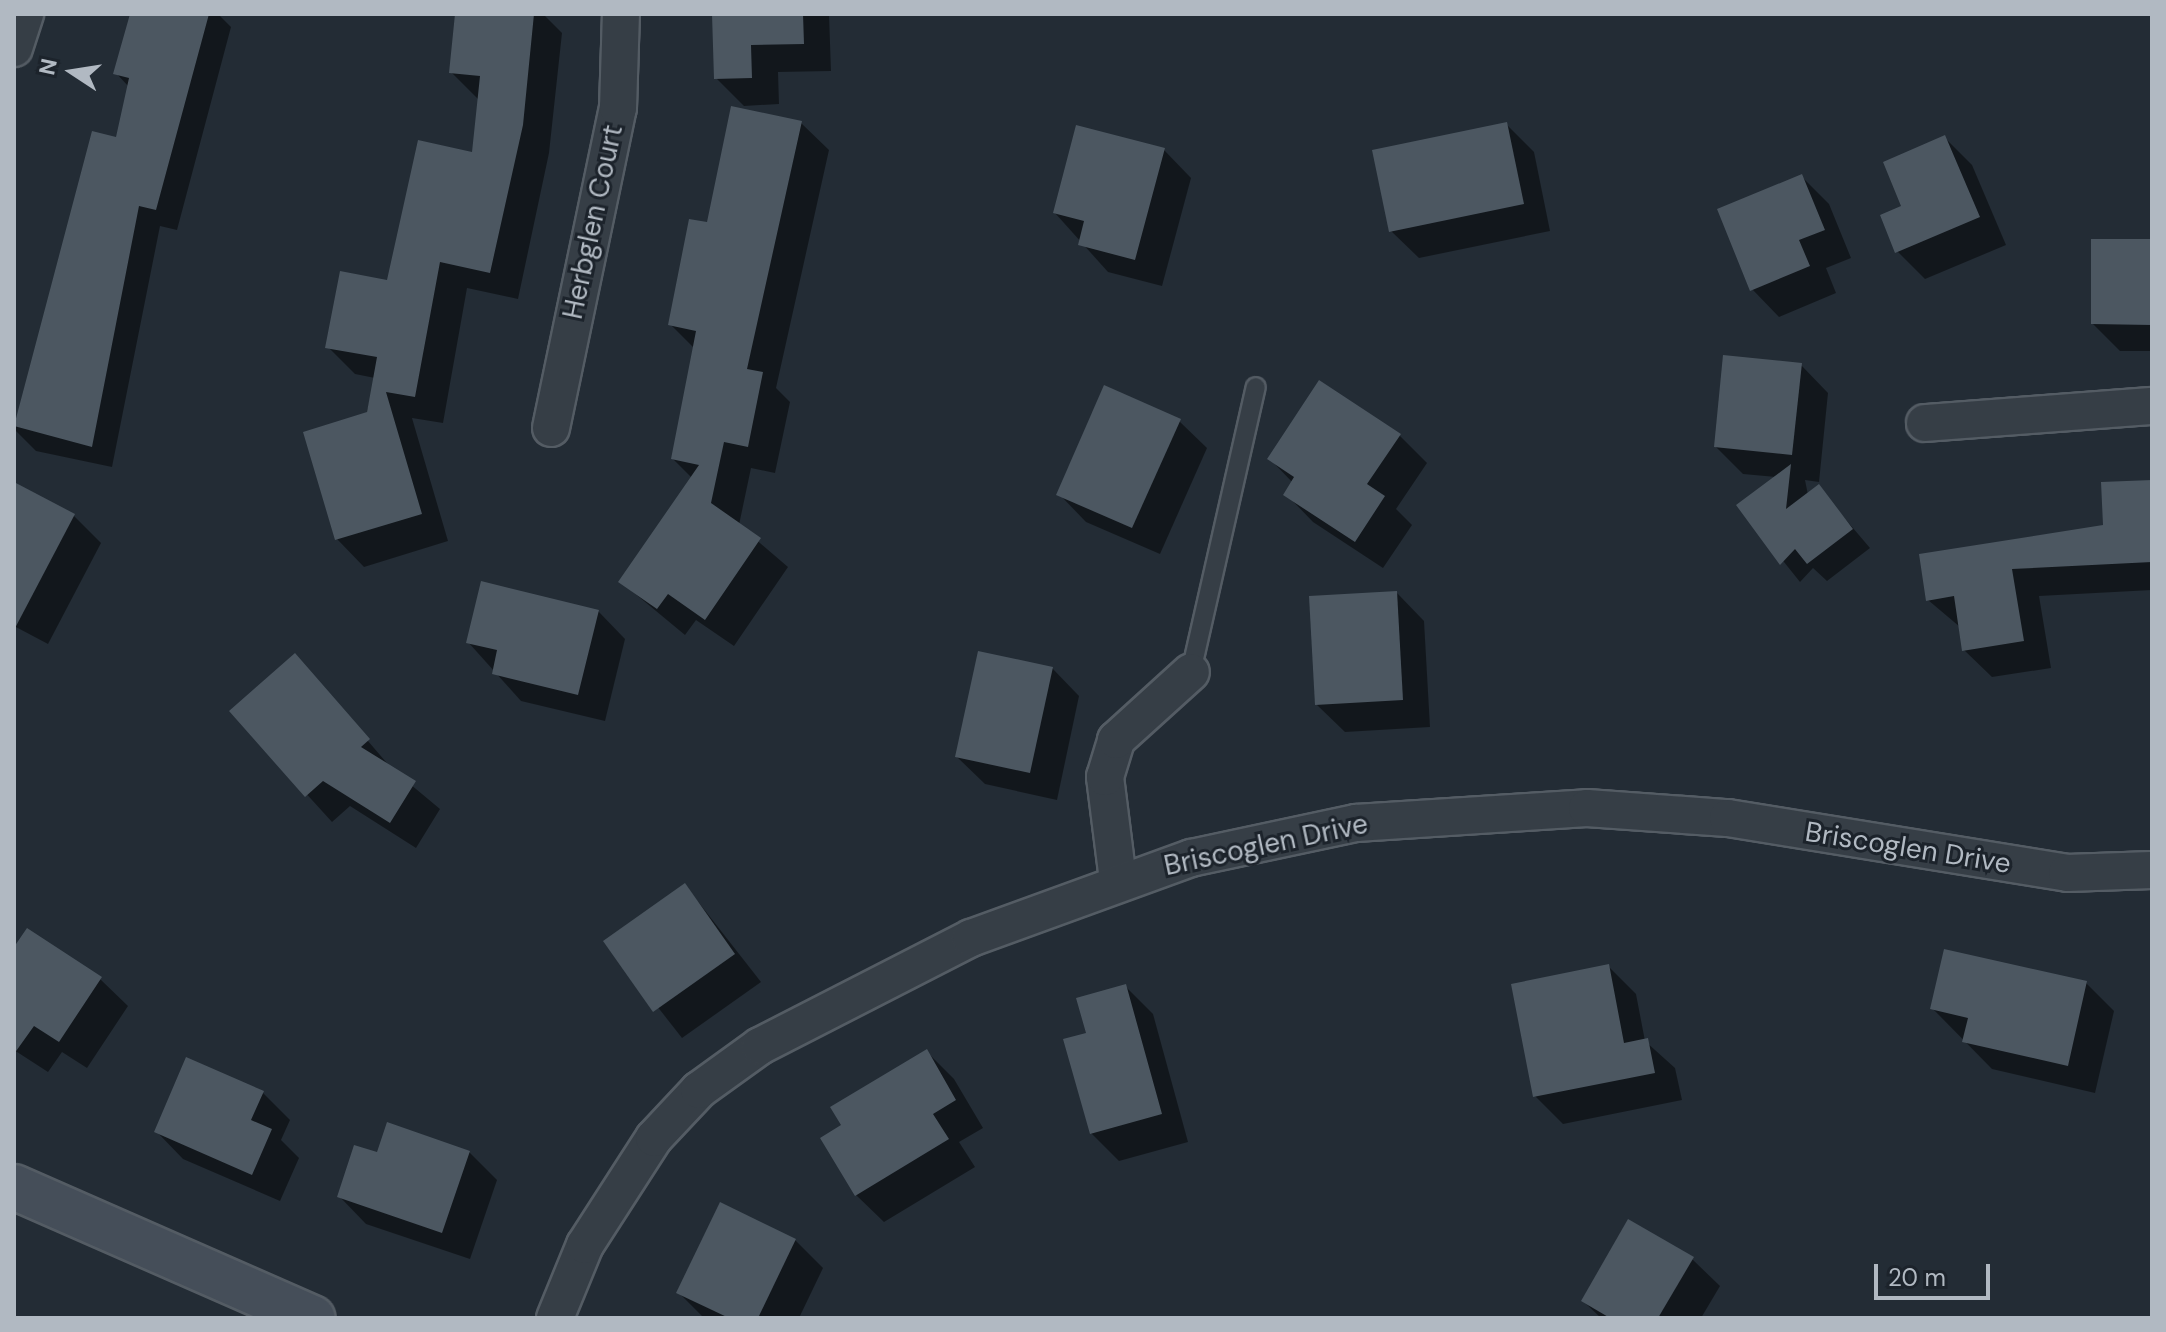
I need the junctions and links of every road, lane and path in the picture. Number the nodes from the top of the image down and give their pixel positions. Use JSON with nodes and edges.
{"nodes":[{"id":1,"x":25,"y":14,"type":"edge"},
{"id":2,"x":621,"y":14,"type":"edge"},
{"id":3,"x":14,"y":48,"type":"edge"},
{"id":4,"x":1256,"y":387,"type":"dead end"},
{"id":5,"x":2152,"y":406,"type":"edge"},
{"id":6,"x":1925,"y":423,"type":"dead end"},
{"id":7,"x":551,"y":428,"type":"dead end"},
{"id":8,"x":1191,"y":672,"type":"joint"},
{"id":9,"x":2152,"y":870,"type":"edge"},
{"id":10,"x":1118,"y":880,"type":"junction"},
{"id":11,"x":14,"y":1187,"type":"edge"},
{"id":12,"x":312,"y":1318,"type":"edge"},
{"id":13,"x":555,"y":1318,"type":"edge"}],
"edges":[{"from":1,"to":3,"type":"street"},
{"from":2,"to":7,"type":"street","name":"Herbglen Court"},
{"from":4,"to":8,"type":"lane"},
{"from":5,"to":6,"type":"street"},
{"from":8,"to":10,"type":"street"},
{"from":9,"to":10,"type":"street","name":"Briscoglen Drive"},
{"from":10,"to":13,"type":"street","name":"Briscoglen Drive"},
{"from":11,"to":12,"type":"street"}]}
